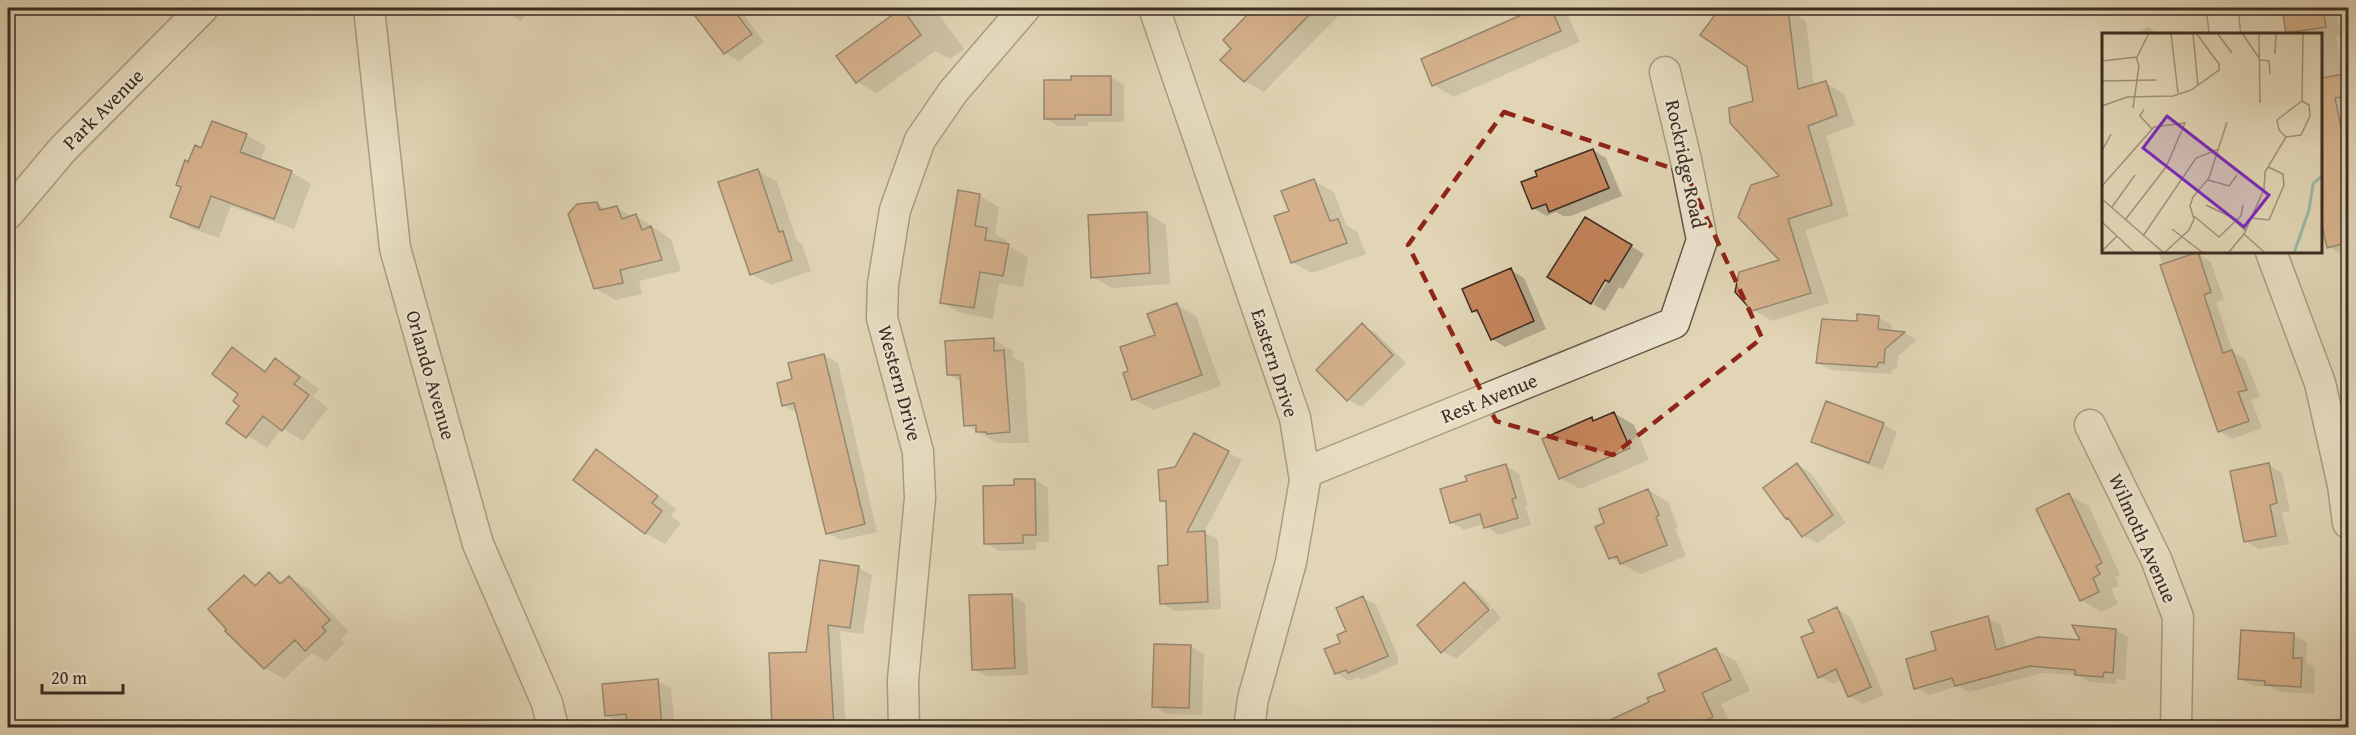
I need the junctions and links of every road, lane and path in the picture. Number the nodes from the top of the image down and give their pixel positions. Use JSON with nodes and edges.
{"nodes":[{"id":1,"x":203,"y":8,"type":"edge"},
{"id":2,"x":369,"y":8,"type":"edge"},
{"id":3,"x":1025,"y":8,"type":"edge"},
{"id":4,"x":1154,"y":8,"type":"edge"},
{"id":5,"x":2222,"y":8,"type":"edge"},
{"id":6,"x":2224,"y":33,"type":"edge"},
{"id":7,"x":1665,"y":72,"type":"dead end"},
{"id":8,"x":8,"y":214,"type":"edge"},
{"id":9,"x":2272,"y":254,"type":"edge"},
{"id":10,"x":1674,"y":323,"type":"joint"},
{"id":11,"x":2090,"y":425,"type":"dead end"},
{"id":12,"x":1304,"y":473,"type":"junction"},
{"id":13,"x":2349,"y":523,"type":"edge"},
{"id":14,"x":553,"y":728,"type":"edge"},
{"id":15,"x":904,"y":728,"type":"edge"},
{"id":16,"x":1249,"y":728,"type":"edge"},
{"id":17,"x":2176,"y":728,"type":"edge"}],
"edges":[{"from":1,"to":8,"type":"street","name":"Park Avenue"},
{"from":2,"to":14,"type":"street","name":"Orlando Avenue"},
{"from":3,"to":15,"type":"street","name":"Western Drive"},
{"from":4,"to":12,"type":"street","name":"Eastern Drive"},
{"from":5,"to":6,"type":"street"},
{"from":7,"to":10,"type":"street","name":"Rockridge Road"},
{"from":9,"to":13,"type":"street"},
{"from":10,"to":12,"type":"street","name":"Rest Avenue"},
{"from":11,"to":17,"type":"street","name":"Wilmoth Avenue"},
{"from":12,"to":16,"type":"street","name":"Eastern Drive"}]}
